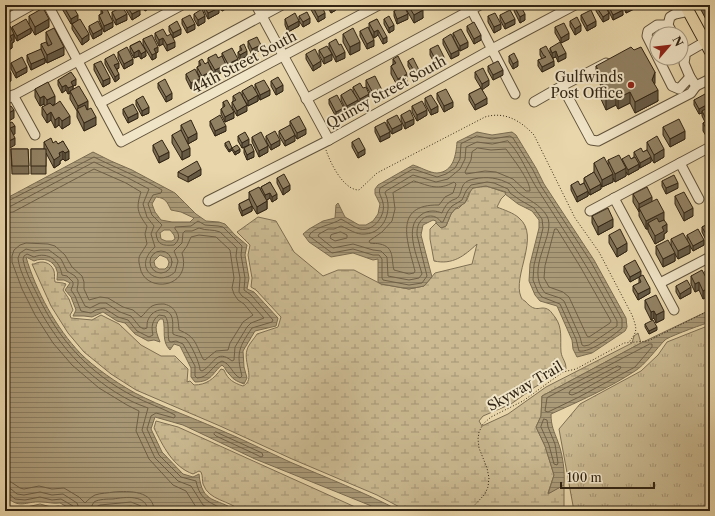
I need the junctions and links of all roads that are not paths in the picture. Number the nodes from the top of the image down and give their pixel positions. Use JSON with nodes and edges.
{"nodes":[{"id":1,"x":32,"y":5,"type":"edge"},
{"id":2,"x":48,"y":5,"type":"edge"},
{"id":3,"x":182,"y":5,"type":"edge"},
{"id":4,"x":256,"y":5,"type":"edge"},
{"id":5,"x":282,"y":5,"type":"edge"},
{"id":6,"x":379,"y":5,"type":"edge"},
{"id":7,"x":480,"y":5,"type":"edge"},
{"id":8,"x":575,"y":5,"type":"edge"},
{"id":9,"x":470,"y":7,"type":"edge"},
{"id":10,"x":687,"y":8,"type":"edge"},
{"id":11,"x":262,"y":16,"type":"junction"},
{"id":12,"x":5,"y":20,"type":"edge"},
{"id":13,"x":668,"y":25,"type":"joint"},
{"id":14,"x":656,"y":26,"type":"edge"},
{"id":15,"x":649,"y":30,"type":"edge"},
{"id":16,"x":649,"y":40,"type":"edge"},
{"id":17,"x":708,"y":44,"type":"edge"},
{"id":18,"x":492,"y":49,"type":"junction"},
{"id":19,"x":689,"y":50,"type":"edge"},
{"id":20,"x":283,"y":56,"type":"junction"},
{"id":21,"x":614,"y":59,"type":"edge"},
{"id":22,"x":78,"y":61,"type":"junction"},
{"id":23,"x":662,"y":66,"type":"edge"},
{"id":24,"x":685,"y":66,"type":"edge"},
{"id":25,"x":690,"y":77,"type":"junction"},
{"id":26,"x":710,"y":79,"type":"edge"},
{"id":27,"x":562,"y":86,"type":"junction"},
{"id":28,"x":696,"y":86,"type":"junction"},
{"id":29,"x":515,"y":94,"type":"dead end"},
{"id":30,"x":9,"y":98,"type":"edge"},
{"id":31,"x":306,"y":99,"type":"junction"},
{"id":32,"x":534,"y":102,"type":"dead end"},
{"id":33,"x":100,"y":103,"type":"junction"},
{"id":34,"x":35,"y":135,"type":"dead end"},
{"id":35,"x":329,"y":140,"type":"junction"},
{"id":36,"x":710,"y":147,"type":"edge"},
{"id":37,"x":680,"y":163,"type":"junction"},
{"id":38,"x":614,"y":198,"type":"junction"},
{"id":39,"x":699,"y":199,"type":"dead end"},
{"id":40,"x":208,"y":201,"type":"dead end"},
{"id":41,"x":590,"y":211,"type":"dead end"},
{"id":42,"x":710,"y":256,"type":"edge"},
{"id":43,"x":660,"y":283,"type":"junction"},
{"id":44,"x":674,"y":310,"type":"dead end"}],
"edges":[{"from":1,"to":12,"type":"street"},
{"from":2,"to":22,"type":"street"},
{"from":3,"to":22,"type":"street"},
{"from":4,"to":11,"type":"street"},
{"from":5,"to":11,"type":"street"},
{"from":6,"to":20,"type":"street","name":"44th Street South"},
{"from":7,"to":9,"type":"street"},
{"from":8,"to":18,"type":"street","name":"Quincy Street South"},
{"from":9,"to":18,"type":"street"},
{"from":9,"to":31,"type":"street"},
{"from":10,"to":13,"type":"street"},
{"from":10,"to":17,"type":"main road"},
{"from":11,"to":20,"type":"street"},
{"from":11,"to":33,"type":"street"},
{"from":13,"to":14,"type":"street"},
{"from":15,"to":16,"type":"street"},
{"from":17,"to":19,"type":"street"},
{"from":18,"to":29,"type":"street"},
{"from":18,"to":35,"type":"street","name":"Quincy Street South"},
{"from":20,"to":31,"type":"street"},
{"from":20,"to":33,"type":"street","name":"44th Street South"},
{"from":21,"to":27,"type":"street"},
{"from":22,"to":30,"type":"street"},
{"from":22,"to":33,"type":"street"},
{"from":23,"to":25,"type":"street"},
{"from":24,"to":25,"type":"street"},
{"from":25,"to":28,"type":"street"},
{"from":26,"to":28,"type":"street"},
{"from":27,"to":28,"type":"street"},
{"from":27,"to":32,"type":"street"},
{"from":30,"to":34,"type":"street"},
{"from":31,"to":35,"type":"street"},
{"from":35,"to":40,"type":"street","name":"Quincy Street South"},
{"from":36,"to":37,"type":"street"},
{"from":37,"to":38,"type":"street"},
{"from":37,"to":39,"type":"street"},
{"from":38,"to":41,"type":"street"},
{"from":38,"to":43,"type":"street"},
{"from":42,"to":43,"type":"street"},
{"from":43,"to":44,"type":"street"}]}
